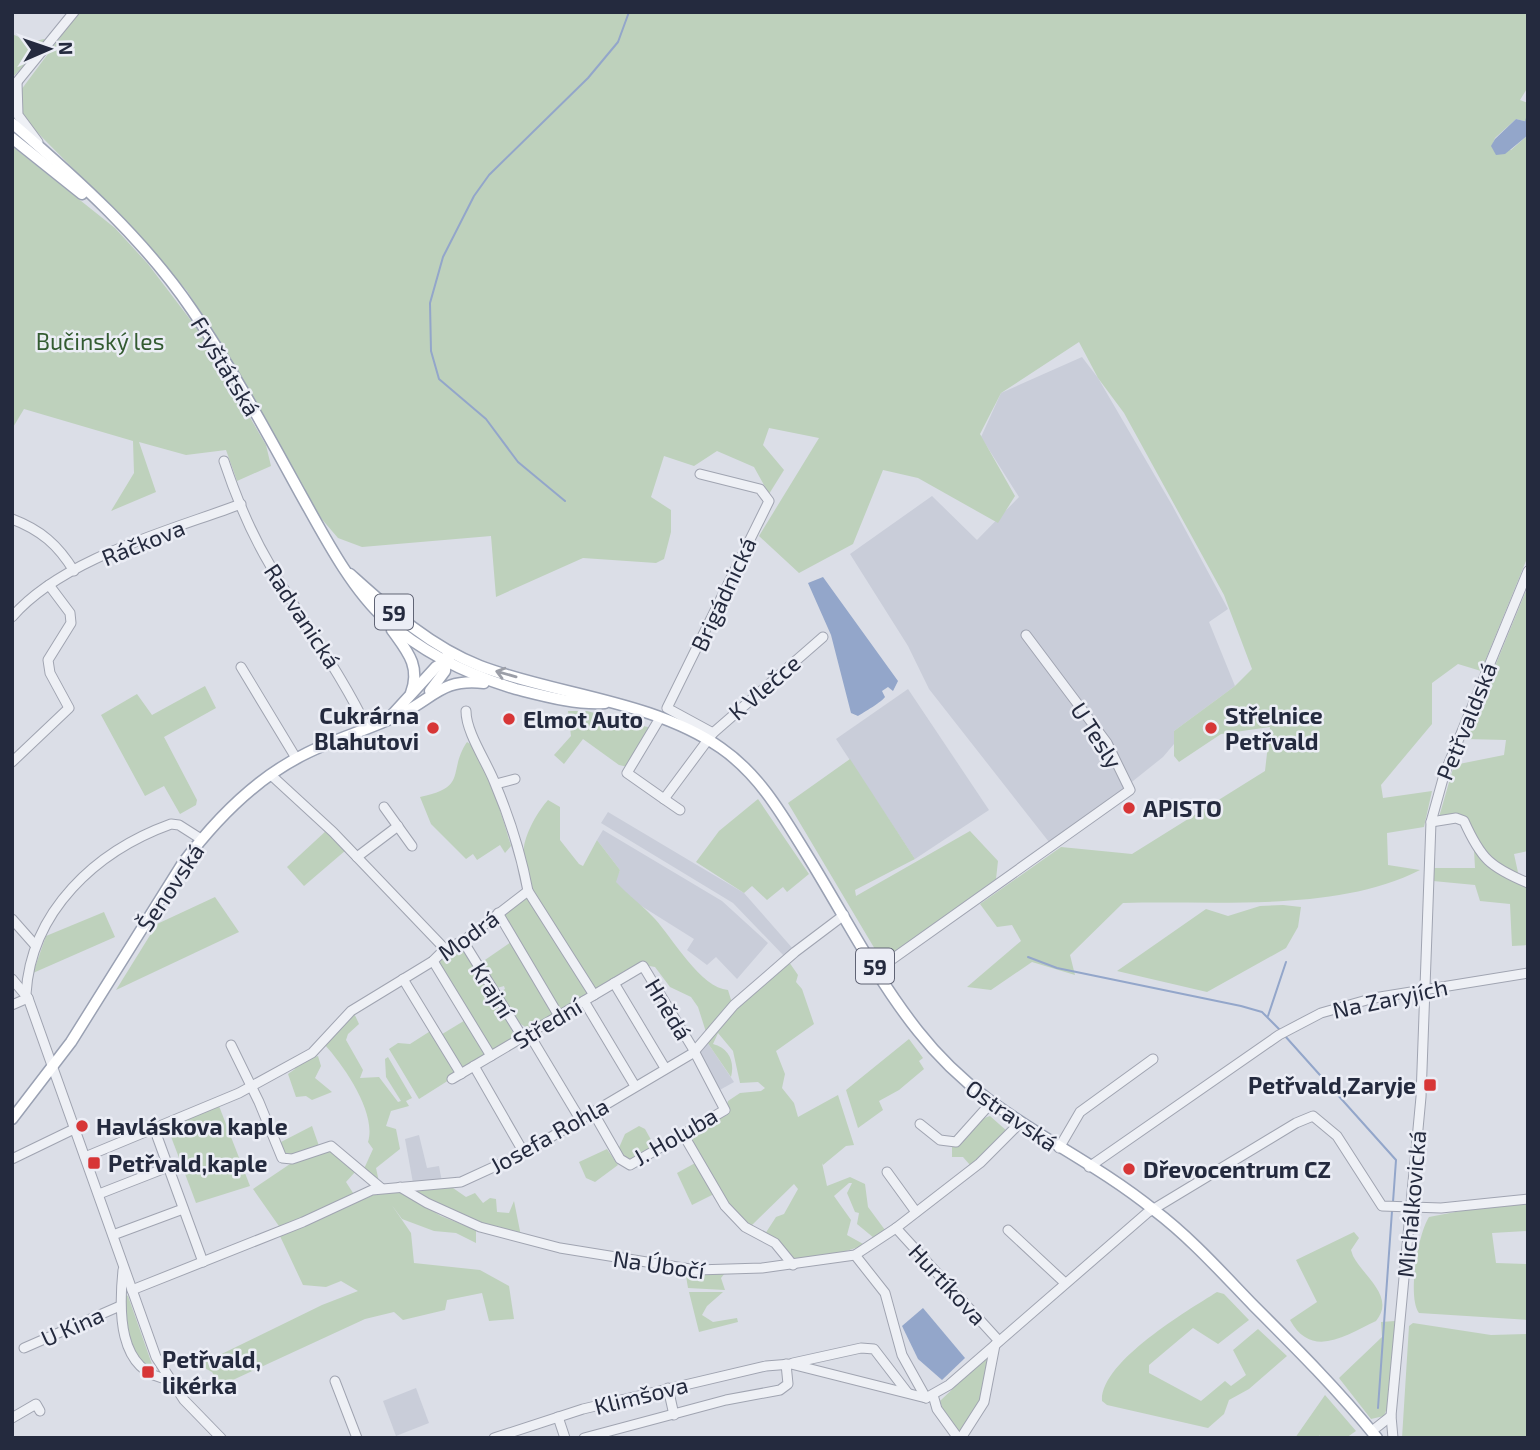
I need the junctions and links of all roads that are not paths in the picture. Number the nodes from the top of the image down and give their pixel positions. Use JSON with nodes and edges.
{"nodes":[{"id":1,"x":74,"y":12,"type":"edge"},
{"id":2,"x":15,"y":86,"type":"edge"},
{"id":3,"x":12,"y":123,"type":"edge"},
{"id":4,"x":12,"y":138,"type":"edge"},
{"id":5,"x":46,"y":152,"type":"junction"},
{"id":6,"x":119,"y":224,"type":"junction"},
{"id":7,"x":224,"y":461,"type":"dead end"},
{"id":8,"x":700,"y":474,"type":"dead end"},
{"id":9,"x":241,"y":503,"type":"junction"},
{"id":10,"x":12,"y":519,"type":"edge"},
{"id":11,"x":315,"y":520,"type":"joint"},
{"id":12,"x":74,"y":571,"type":"junction"},
{"id":13,"x":1528,"y":571,"type":"edge"},
{"id":14,"x":350,"y":574,"type":"junction"},
{"id":15,"x":49,"y":585,"type":"junction"},
{"id":16,"x":12,"y":617,"type":"edge"},
{"id":17,"x":384,"y":619,"type":"junction"},
{"id":18,"x":1026,"y":635,"type":"dead end"},
{"id":19,"x":823,"y":637,"type":"dead end"},
{"id":20,"x":441,"y":646,"type":"junction"},
{"id":21,"x":447,"y":661,"type":"junction"},
{"id":22,"x":475,"y":664,"type":"junction"},
{"id":23,"x":241,"y":667,"type":"dead end"},
{"id":24,"x":497,"y":683,"type":"junction"},
{"id":25,"x":409,"y":698,"type":"junction"},
{"id":26,"x":424,"y":698,"type":"junction"},
{"id":27,"x":605,"y":703,"type":"junction"},
{"id":28,"x":466,"y":711,"type":"dead end"},
{"id":29,"x":660,"y":718,"type":"junction"},
{"id":30,"x":386,"y":720,"type":"junction"},
{"id":31,"x":367,"y":728,"type":"junction"},
{"id":32,"x":710,"y":736,"type":"junction"},
{"id":33,"x":296,"y":758,"type":"junction"},
{"id":34,"x":12,"y":762,"type":"edge"},
{"id":35,"x":271,"y":775,"type":"junction"},
{"id":36,"x":515,"y":779,"type":"dead end"},
{"id":37,"x":496,"y":784,"type":"junction"},
{"id":38,"x":664,"y":799,"type":"junction"},
{"id":39,"x":384,"y":807,"type":"dead end"},
{"id":40,"x":680,"y":810,"type":"dead end"},
{"id":41,"x":1431,"y":822,"type":"junction"},
{"id":42,"x":398,"y":826,"type":"junction"},
{"id":43,"x":201,"y":839,"type":"junction"},
{"id":44,"x":412,"y":846,"type":"dead end"},
{"id":45,"x":357,"y":857,"type":"junction"},
{"id":46,"x":1427,"y":877,"type":"joint"},
{"id":47,"x":1528,"y":883,"type":"edge"},
{"id":48,"x":528,"y":891,"type":"junction"},
{"id":49,"x":498,"y":913,"type":"junction"},
{"id":50,"x":844,"y":915,"type":"junction"},
{"id":51,"x":12,"y":919,"type":"edge"},
{"id":52,"x":463,"y":942,"type":"junction"},
{"id":53,"x":35,"y":945,"type":"junction"},
{"id":54,"x":445,"y":949,"type":"junction"},
{"id":55,"x":433,"y":961,"type":"junction"},
{"id":56,"x":643,"y":966,"type":"joint"},
{"id":57,"x":877,"y":970,"type":"junction"},
{"id":58,"x":1528,"y":973,"type":"edge"},
{"id":59,"x":12,"y":979,"type":"edge"},
{"id":60,"x":403,"y":979,"type":"junction"},
{"id":61,"x":614,"y":983,"type":"junction"},
{"id":62,"x":1426,"y":989,"type":"junction"},
{"id":63,"x":594,"y":995,"type":"junction"},
{"id":64,"x":27,"y":996,"type":"junction"},
{"id":65,"x":584,"y":1001,"type":"junction"},
{"id":66,"x":12,"y":1005,"type":"edge"},
{"id":67,"x":559,"y":1016,"type":"junction"},
{"id":68,"x":526,"y":1036,"type":"junction"},
{"id":69,"x":231,"y":1045,"type":"dead end"},
{"id":70,"x":693,"y":1053,"type":"junction"},
{"id":71,"x":491,"y":1056,"type":"junction"},
{"id":72,"x":1153,"y":1059,"type":"dead end"},
{"id":73,"x":474,"y":1066,"type":"junction"},
{"id":74,"x":665,"y":1068,"type":"junction"},
{"id":75,"x":53,"y":1069,"type":"junction"},
{"id":76,"x":461,"y":1074,"type":"junction"},
{"id":77,"x":452,"y":1079,"type":"dead end"},
{"id":78,"x":635,"y":1086,"type":"junction"},
{"id":79,"x":252,"y":1087,"type":"junction"},
{"id":80,"x":990,"y":1104,"type":"junction"},
{"id":81,"x":593,"y":1112,"type":"junction"},
{"id":82,"x":12,"y":1119,"type":"edge"},
{"id":83,"x":580,"y":1119,"type":"junction"},
{"id":84,"x":920,"y":1124,"type":"dead end"},
{"id":85,"x":1019,"y":1124,"type":"junction"},
{"id":86,"x":155,"y":1128,"type":"junction"},
{"id":87,"x":74,"y":1129,"type":"junction"},
{"id":88,"x":683,"y":1135,"type":"junction"},
{"id":89,"x":1059,"y":1148,"type":"junction"},
{"id":90,"x":524,"y":1153,"type":"junction"},
{"id":91,"x":85,"y":1157,"type":"junction"},
{"id":92,"x":12,"y":1159,"type":"edge"},
{"id":93,"x":169,"y":1167,"type":"junction"},
{"id":94,"x":1089,"y":1167,"type":"junction"},
{"id":95,"x":887,"y":1172,"type":"dead end"},
{"id":96,"x":400,"y":1187,"type":"junction"},
{"id":97,"x":381,"y":1188,"type":"junction"},
{"id":98,"x":99,"y":1194,"type":"junction"},
{"id":99,"x":1528,"y":1199,"type":"edge"},
{"id":100,"x":1411,"y":1208,"type":"junction"},
{"id":101,"x":183,"y":1209,"type":"junction"},
{"id":102,"x":1154,"y":1209,"type":"junction"},
{"id":103,"x":916,"y":1212,"type":"junction"},
{"id":104,"x":896,"y":1228,"type":"junction"},
{"id":105,"x":1008,"y":1230,"type":"dead end"},
{"id":106,"x":113,"y":1235,"type":"junction"},
{"id":107,"x":855,"y":1255,"type":"junction"},
{"id":108,"x":203,"y":1262,"type":"junction"},
{"id":109,"x":124,"y":1265,"type":"junction"},
{"id":110,"x":793,"y":1265,"type":"junction"},
{"id":111,"x":1065,"y":1283,"type":"junction"},
{"id":112,"x":132,"y":1290,"type":"junction"},
{"id":113,"x":120,"y":1306,"type":"junction"},
{"id":114,"x":997,"y":1343,"type":"junction"},
{"id":115,"x":24,"y":1348,"type":"dead end"},
{"id":116,"x":789,"y":1364,"type":"junction"},
{"id":117,"x":168,"y":1379,"type":"junction"},
{"id":118,"x":335,"y":1381,"type":"dead end"},
{"id":119,"x":668,"y":1388,"type":"junction"},
{"id":120,"x":906,"y":1392,"type":"junction"},
{"id":121,"x":930,"y":1397,"type":"junction"},
{"id":122,"x":40,"y":1411,"type":"dead end"},
{"id":123,"x":674,"y":1415,"type":"junction"},
{"id":124,"x":1391,"y":1416,"type":"junction"},
{"id":125,"x":558,"y":1417,"type":"junction"},
{"id":126,"x":12,"y":1418,"type":"edge"},
{"id":127,"x":1392,"y":1433,"type":"edge"},
{"id":128,"x":1375,"y":1435,"type":"edge"},
{"id":129,"x":213,"y":1436,"type":"edge"},
{"id":130,"x":357,"y":1438,"type":"edge"},
{"id":131,"x":494,"y":1438,"type":"edge"},
{"id":132,"x":565,"y":1438,"type":"edge"},
{"id":133,"x":584,"y":1438,"type":"edge"},
{"id":134,"x":959,"y":1438,"type":"edge"}],
"edges":[{"from":1,"to":2,"type":"street"},
{"from":2,"to":5,"type":"street"},
{"from":3,"to":5,"type":"main road","name":"Fryštátská","number":"59"},
{"from":4,"to":6,"type":"main road","name":"Fryštátská","number":"59"},
{"from":5,"to":6,"type":"main road","name":"Fryštátská","number":"59"},
{"from":6,"to":11,"type":"main road","name":"Fryštátská","number":"59"},
{"from":7,"to":9,"type":"street","name":"Radvanická"},
{"from":8,"to":32,"type":"street","name":"Brigádnická"},
{"from":9,"to":12,"type":"street","name":"Ráčkova"},
{"from":9,"to":31,"type":"street","name":"Radvanická"},
{"from":10,"to":12,"type":"street"},
{"from":11,"to":14,"type":"main road","name":"Ostravská","number":"59"},
{"from":12,"to":15,"type":"street","name":"Ráčkova"},
{"from":13,"to":41,"type":"street","name":"Petřvaldská"},
{"from":14,"to":17,"type":"main road","name":"Ostravská","number":"59"},
{"from":14,"to":20,"type":"main road","name":"Ostravská","number":"59"},
{"from":15,"to":16,"type":"street","name":"Ráčkova"},
{"from":15,"to":34,"type":"street"},
{"from":17,"to":21,"type":"main road","name":"Ostravská","number":"59"},
{"from":17,"to":25,"type":"main road"},
{"from":18,"to":57,"type":"street","name":"U Tesly"},
{"from":19,"to":32,"type":"street","name":"K Vlečce"},
{"from":20,"to":21,"type":"main road"},
{"from":20,"to":22,"type":"main road","name":"Ostravská","number":"59"},
{"from":21,"to":22,"type":"main road"},
{"from":21,"to":24,"type":"main road","name":"Ostravská","number":"59"},
{"from":21,"to":25,"type":"main road"},
{"from":21,"to":26,"type":"main road"},
{"from":27,"to":22,"type":"main road","name":"Ostravská","number":"59","one_way":true},
{"from":23,"to":33,"type":"street"},
{"from":24,"to":26,"type":"main road","name":"Šenovská"},
{"from":24,"to":27,"type":"main road","name":"Ostravská","number":"59"},
{"from":25,"to":30,"type":"main road"},
{"from":26,"to":30,"type":"main road","name":"Šenovská"},
{"from":27,"to":29,"type":"main road","name":"Ostravská","number":"59"},
{"from":28,"to":37,"type":"street"},
{"from":29,"to":32,"type":"main road","name":"Ostravská","number":"59"},
{"from":29,"to":38,"type":"street"},
{"from":30,"to":31,"type":"main road","name":"Šenovská"},
{"from":31,"to":33,"type":"main road","name":"Šenovská"},
{"from":32,"to":38,"type":"street"},
{"from":32,"to":50,"type":"main road","name":"Ostravská","number":"59"},
{"from":33,"to":35,"type":"main road","name":"Šenovská"},
{"from":35,"to":43,"type":"main road","name":"Šenovská"},
{"from":35,"to":45,"type":"street"},
{"from":36,"to":37,"type":"street"},
{"from":37,"to":48,"type":"street"},
{"from":38,"to":40,"type":"street"},
{"from":39,"to":42,"type":"street"},
{"from":41,"to":46,"type":"street","name":"Petřvaldská"},
{"from":41,"to":47,"type":"street"},
{"from":42,"to":44,"type":"street"},
{"from":42,"to":45,"type":"street"},
{"from":43,"to":53,"type":"street"},
{"from":43,"to":75,"type":"main road","name":"Šenovská"},
{"from":45,"to":54,"type":"street"},
{"from":46,"to":62,"type":"street","name":"Michálkovická"},
{"from":48,"to":49,"type":"street","name":"Modrá"},
{"from":48,"to":63,"type":"street"},
{"from":49,"to":52,"type":"street","name":"Modrá"},
{"from":49,"to":67,"type":"street"},
{"from":50,"to":57,"type":"main road","name":"Ostravská","number":"59"},
{"from":50,"to":70,"type":"street","name":"Josefa Rohla"},
{"from":51,"to":53,"type":"street"},
{"from":52,"to":54,"type":"street","name":"Modrá"},
{"from":52,"to":68,"type":"street","name":"Krajní"},
{"from":53,"to":64,"type":"street"},
{"from":54,"to":55,"type":"street","name":"Modrá"},
{"from":55,"to":60,"type":"street","name":"Modrá"},
{"from":55,"to":71,"type":"street","name":"Krajní"},
{"from":56,"to":61,"type":"street","name":"Střední"},
{"from":56,"to":70,"type":"street","name":"Hnědá"},
{"from":57,"to":80,"type":"main road","name":"Ostravská","number":"59"},
{"from":58,"to":62,"type":"street","name":"Na Zaryjích"},
{"from":59,"to":64,"type":"street"},
{"from":60,"to":76,"type":"street"},
{"from":60,"to":79,"type":"street","name":"Modrá"},
{"from":61,"to":63,"type":"street","name":"Střední"},
{"from":61,"to":74,"type":"street","name":"Hnědá"},
{"from":62,"to":94,"type":"street","name":"Na Zaryjích"},
{"from":62,"to":100,"type":"street","name":"Michálkovická"},
{"from":63,"to":65,"type":"street","name":"Střední"},
{"from":64,"to":66,"type":"street"},
{"from":64,"to":75,"type":"street"},
{"from":65,"to":67,"type":"street","name":"Střední"},
{"from":65,"to":78,"type":"street"},
{"from":67,"to":68,"type":"street","name":"Střední"},
{"from":68,"to":71,"type":"street","name":"Střední"},
{"from":68,"to":83,"type":"street"},
{"from":69,"to":79,"type":"street"},
{"from":70,"to":74,"type":"street","name":"Josefa Rohla"},
{"from":70,"to":88,"type":"street","name":"J. Holuba"},
{"from":71,"to":73,"type":"street","name":"Střední"},
{"from":72,"to":89,"type":"street"},
{"from":73,"to":76,"type":"street","name":"Střední"},
{"from":73,"to":90,"type":"street"},
{"from":74,"to":78,"type":"street","name":"Josefa Rohla"},
{"from":75,"to":82,"type":"main road","name":"Šenovská"},
{"from":75,"to":87,"type":"street"},
{"from":76,"to":77,"type":"street","name":"Střední"},
{"from":78,"to":81,"type":"street","name":"Josefa Rohla"},
{"from":79,"to":86,"type":"street","name":"Modrá"},
{"from":79,"to":97,"type":"street"},
{"from":80,"to":84,"type":"street"},
{"from":80,"to":85,"type":"main road","name":"Ostravská","number":"59"},
{"from":81,"to":83,"type":"street","name":"Josefa Rohla"},
{"from":81,"to":88,"type":"street","name":"J. Holuba"},
{"from":83,"to":90,"type":"street","name":"Josefa Rohla"},
{"from":85,"to":89,"type":"main road","name":"Ostravská","number":"59"},
{"from":85,"to":103,"type":"street","name":"Na Úbočí"},
{"from":86,"to":91,"type":"street","name":"Modrá"},
{"from":86,"to":93,"type":"street"},
{"from":87,"to":91,"type":"street"},
{"from":87,"to":92,"type":"street"},
{"from":88,"to":110,"type":"street"},
{"from":89,"to":94,"type":"main road","name":"Ostravská","number":"59"},
{"from":90,"to":96,"type":"street","name":"Josefa Rohla"},
{"from":91,"to":98,"type":"street"},
{"from":93,"to":98,"type":"street"},
{"from":93,"to":101,"type":"street"},
{"from":94,"to":102,"type":"main road","name":"Ostravská","number":"59"},
{"from":95,"to":103,"type":"street"},
{"from":96,"to":97,"type":"street","name":"Josefa Rohla"},
{"from":96,"to":110,"type":"street","name":"Na Úbočí"},
{"from":97,"to":108,"type":"street","name":"Josefa Rohla"},
{"from":98,"to":106,"type":"street"},
{"from":99,"to":100,"type":"street"},
{"from":100,"to":102,"type":"street"},
{"from":100,"to":124,"type":"street","name":"Michálkovická"},
{"from":101,"to":106,"type":"street"},
{"from":101,"to":108,"type":"street"},
{"from":102,"to":111,"type":"street"},
{"from":102,"to":128,"type":"main road","name":"Ostravská","number":"59"},
{"from":103,"to":104,"type":"street","name":"Na Úbočí"},
{"from":104,"to":107,"type":"street","name":"Na Úbočí"},
{"from":104,"to":114,"type":"street","name":"Hurtíkova"},
{"from":105,"to":111,"type":"street"},
{"from":106,"to":109,"type":"street"},
{"from":107,"to":110,"type":"street","name":"Na Úbočí"},
{"from":107,"to":121,"type":"street"},
{"from":108,"to":112,"type":"street","name":"Josefa Rohla"},
{"from":109,"to":112,"type":"street"},
{"from":109,"to":113,"type":"street"},
{"from":111,"to":114,"type":"street"},
{"from":112,"to":117,"type":"street"},
{"from":113,"to":115,"type":"street","name":"U Kina"},
{"from":113,"to":117,"type":"street"},
{"from":114,"to":121,"type":"street"},
{"from":114,"to":134,"type":"street"},
{"from":116,"to":119,"type":"street","name":"Klimšova"},
{"from":116,"to":120,"type":"street","name":"Klimšova"},
{"from":116,"to":120,"type":"street","name":"Klimšova"},
{"from":116,"to":123,"type":"street"},
{"from":117,"to":129,"type":"street"},
{"from":118,"to":130,"type":"street"},
{"from":119,"to":123,"type":"street"},
{"from":119,"to":125,"type":"street","name":"Klimšova"},
{"from":120,"to":121,"type":"street","name":"Klimšova"},
{"from":121,"to":134,"type":"street"},
{"from":122,"to":126,"type":"street"},
{"from":123,"to":133,"type":"street"},
{"from":124,"to":127,"type":"street","name":"Michálkovická"},
{"from":124,"to":128,"type":"street"},
{"from":125,"to":131,"type":"street","name":"Klimšova"},
{"from":125,"to":132,"type":"street"},
{"from":127,"to":128,"type":"street","name":"Michálkovická"}]}
